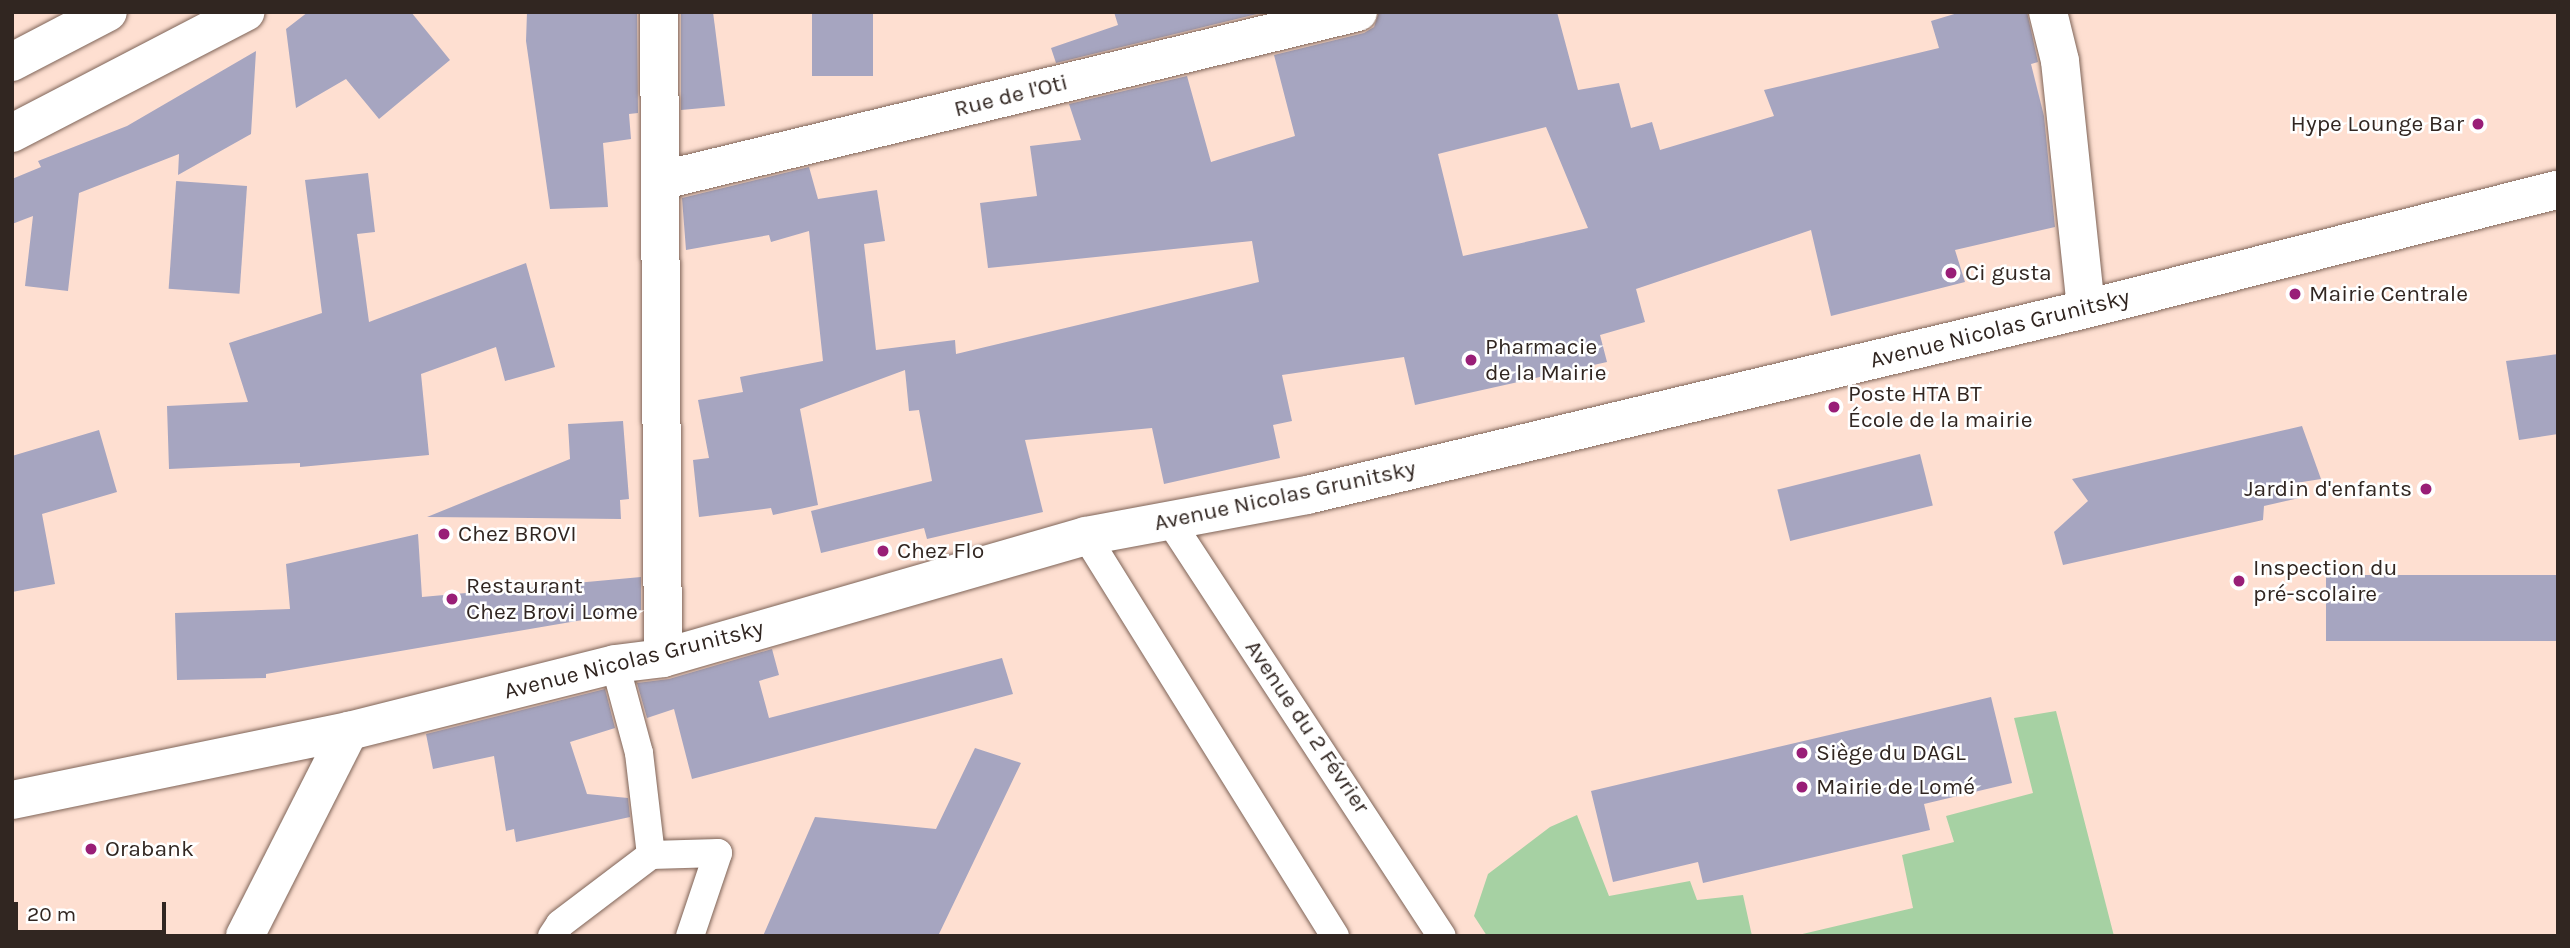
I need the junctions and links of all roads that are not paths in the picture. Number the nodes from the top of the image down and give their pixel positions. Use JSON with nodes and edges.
{"nodes":[{"id":1,"x":108,"y":12,"type":"edge"},
{"id":2,"x":245,"y":12,"type":"edge"},
{"id":3,"x":659,"y":12,"type":"edge"},
{"id":4,"x":1358,"y":12,"type":"edge"},
{"id":5,"x":2048,"y":12,"type":"edge"},
{"id":6,"x":12,"y":62,"type":"edge"},
{"id":7,"x":12,"y":134,"type":"edge"},
{"id":8,"x":663,"y":180,"type":"junction"},
{"id":9,"x":2558,"y":190,"type":"edge"},
{"id":10,"x":2086,"y":309,"type":"junction"},
{"id":11,"x":1170,"y":521,"type":"junction"},
{"id":12,"x":1086,"y":536,"type":"junction"},
{"id":13,"x":663,"y":658,"type":"junction"},
{"id":14,"x":615,"y":664,"type":"junction"},
{"id":15,"x":349,"y":731,"type":"junction"},
{"id":16,"x":12,"y":800,"type":"edge"},
{"id":17,"x":651,"y":855,"type":"junction"},
{"id":18,"x":245,"y":936,"type":"edge"},
{"id":19,"x":552,"y":936,"type":"edge"},
{"id":20,"x":691,"y":936,"type":"edge"},
{"id":21,"x":1335,"y":936,"type":"edge"},
{"id":22,"x":1442,"y":936,"type":"edge"}],
"edges":[{"from":1,"to":6,"type":"main road"},
{"from":2,"to":7,"type":"main road"},
{"from":3,"to":8,"type":"main road"},
{"from":4,"to":8,"type":"main road","name":"Rue de l'Oti"},
{"from":5,"to":10,"type":"main road"},
{"from":8,"to":13,"type":"main road"},
{"from":9,"to":10,"type":"main road","name":"Avenue Nicolas Grunitsky"},
{"from":10,"to":11,"type":"main road","name":"Avenue Nicolas Grunitsky"},
{"from":11,"to":12,"type":"main road","name":"Avenue Nicolas Grunitsky"},
{"from":11,"to":22,"type":"lane","name":"Avenue du 2 Février"},
{"from":12,"to":13,"type":"main road","name":"Avenue Nicolas Grunitsky"},
{"from":12,"to":21,"type":"lane"},
{"from":13,"to":14,"type":"main road","name":"Avenue Nicolas Grunitsky"},
{"from":14,"to":15,"type":"main road","name":"Avenue Nicolas Grunitsky"},
{"from":14,"to":17,"type":"lane"},
{"from":15,"to":16,"type":"main road","name":"Avenue Nicolas Grunitsky"},
{"from":15,"to":18,"type":"main road"},
{"from":17,"to":19,"type":"lane"},
{"from":17,"to":20,"type":"lane"}]}
